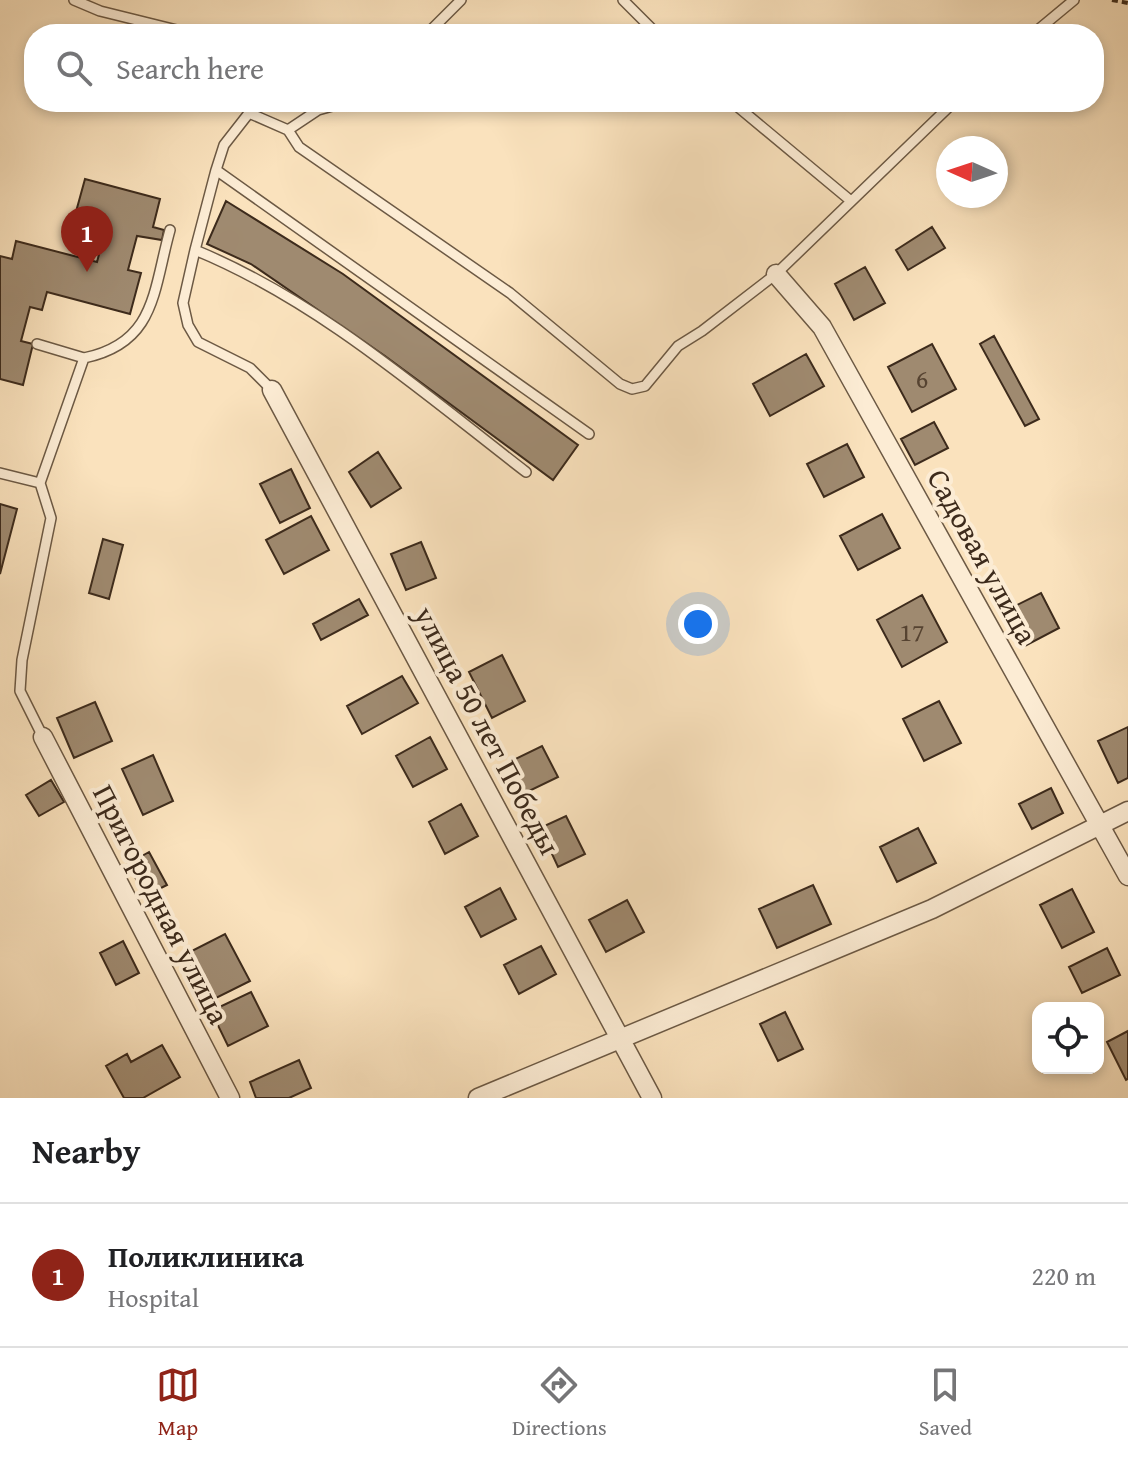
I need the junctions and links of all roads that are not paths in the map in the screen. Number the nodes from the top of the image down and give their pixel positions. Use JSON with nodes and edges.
{"nodes":[{"id":1,"x":74,"y":0,"type":"edge"},
{"id":2,"x":461,"y":0,"type":"edge"},
{"id":3,"x":623,"y":0,"type":"edge"},
{"id":4,"x":1074,"y":0,"type":"edge"},
{"id":5,"x":153,"y":24,"type":"edge"},
{"id":6,"x":437,"y":24,"type":"edge"},
{"id":7,"x":647,"y":24,"type":"edge"},
{"id":8,"x":1045,"y":24,"type":"edge"},
{"id":9,"x":245,"y":112,"type":"edge"},
{"id":10,"x":257,"y":112,"type":"edge"},
{"id":11,"x":315,"y":112,"type":"edge"},
{"id":12,"x":744,"y":112,"type":"edge"},
{"id":13,"x":944,"y":112,"type":"edge"},
{"id":14,"x":288,"y":130,"type":"junction"},
{"id":15,"x":216,"y":170,"type":"junction"},
{"id":16,"x":851,"y":201,"type":"junction"},
{"id":17,"x":170,"y":230,"type":"dead end"},
{"id":18,"x":195,"y":250,"type":"junction"},
{"id":19,"x":776,"y":274,"type":"junction"},
{"id":20,"x":37,"y":344,"type":"dead end"},
{"id":21,"x":84,"y":358,"type":"junction"},
{"id":22,"x":272,"y":390,"type":"joint"},
{"id":23,"x":589,"y":434,"type":"dead end"},
{"id":24,"x":526,"y":472,"type":"dead end"},
{"id":25,"x":0,"y":473,"type":"edge"},
{"id":26,"x":40,"y":483,"type":"junction"},
{"id":27,"x":43,"y":737,"type":"joint"},
{"id":28,"x":1128,"y":811,"type":"edge"},
{"id":29,"x":1101,"y":824,"type":"junction"},
{"id":30,"x":1128,"y":876,"type":"edge"},
{"id":31,"x":622,"y":1037,"type":"junction"},
{"id":32,"x":230,"y":1098,"type":"edge"},
{"id":33,"x":478,"y":1098,"type":"edge"},
{"id":34,"x":652,"y":1098,"type":"edge"}],
"edges":[{"from":1,"to":5,"type":"lane"},
{"from":2,"to":6,"type":"lane"},
{"from":3,"to":7,"type":"lane"},
{"from":4,"to":8,"type":"lane"},
{"from":9,"to":15,"type":"lane"},
{"from":10,"to":14,"type":"lane"},
{"from":11,"to":14,"type":"lane"},
{"from":12,"to":16,"type":"lane"},
{"from":13,"to":16,"type":"lane"},
{"from":14,"to":19,"type":"lane"},
{"from":15,"to":18,"type":"lane"},
{"from":15,"to":23,"type":"lane"},
{"from":16,"to":19,"type":"lane"},
{"from":17,"to":21,"type":"lane"},
{"from":18,"to":22,"type":"lane"},
{"from":18,"to":24,"type":"lane"},
{"from":19,"to":29,"type":"street","name":"Садовая улица"},
{"from":20,"to":21,"type":"lane"},
{"from":21,"to":26,"type":"lane"},
{"from":22,"to":31,"type":"street","name":"улица 50 лет Победы"},
{"from":25,"to":26,"type":"lane"},
{"from":26,"to":27,"type":"lane"},
{"from":27,"to":32,"type":"street","name":"Пригородная улица"},
{"from":28,"to":29,"type":"street"},
{"from":29,"to":30,"type":"street","name":"Садовая улица"},
{"from":29,"to":31,"type":"street"},
{"from":31,"to":33,"type":"street"},
{"from":31,"to":34,"type":"street","name":"улица 50 лет Победы"}]}
